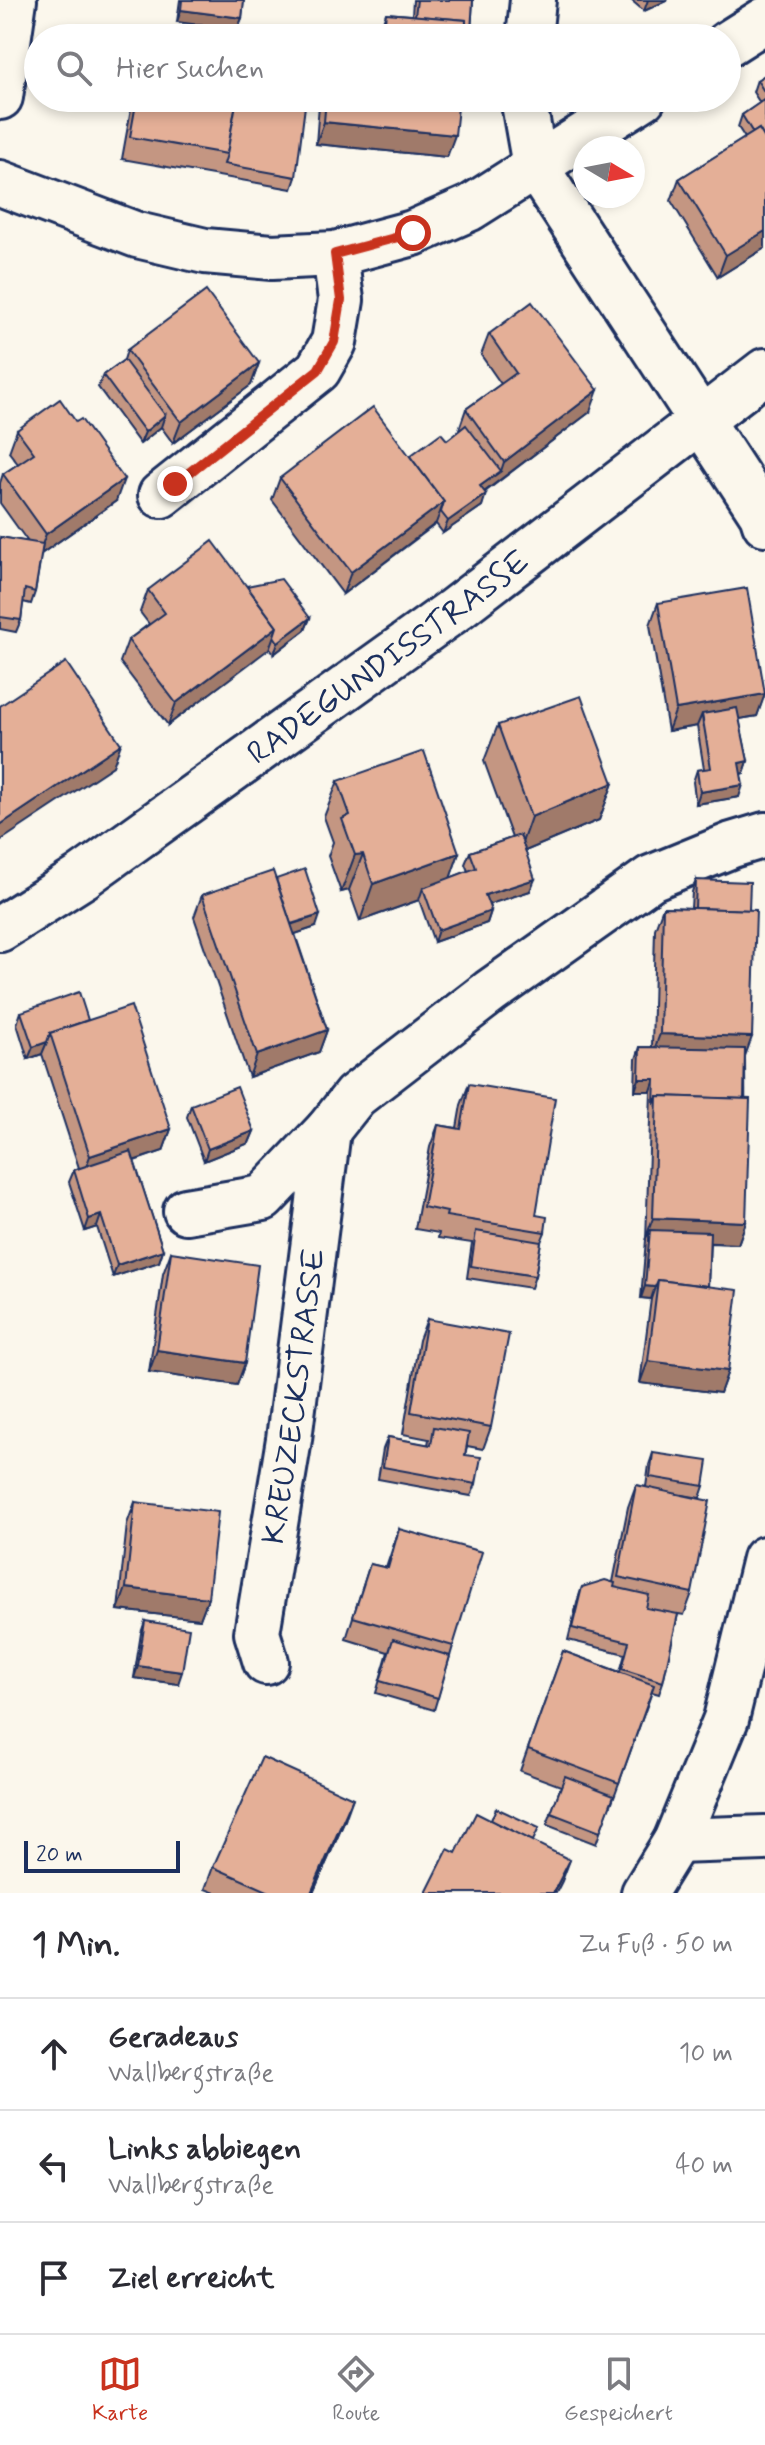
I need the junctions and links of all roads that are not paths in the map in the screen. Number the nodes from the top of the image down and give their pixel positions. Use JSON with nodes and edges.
{"nodes":[{"id":1,"x":14,"y":0,"type":"edge"},
{"id":2,"x":533,"y":0,"type":"edge"},
{"id":3,"x":765,"y":20,"type":"edge"},
{"id":4,"x":530,"y":24,"type":"edge"},
{"id":5,"x":741,"y":35,"type":"edge"},
{"id":6,"x":0,"y":97,"type":"edge"},
{"id":7,"x":525,"y":112,"type":"edge"},
{"id":8,"x":621,"y":112,"type":"edge"},
{"id":9,"x":535,"y":166,"type":"junction"},
{"id":10,"x":0,"y":183,"type":"edge"},
{"id":11,"x":335,"y":254,"type":"junction"},
{"id":12,"x":765,"y":371,"type":"edge"},
{"id":13,"x":703,"y":420,"type":"junction"},
{"id":14,"x":161,"y":495,"type":"dead end"},
{"id":15,"x":765,"y":523,"type":"edge"},
{"id":16,"x":765,"y":835,"type":"edge"},
{"id":17,"x":0,"y":929,"type":"edge"},
{"id":18,"x":328,"y":1130,"type":"junction"},
{"id":19,"x":186,"y":1211,"type":"dead end"},
{"id":20,"x":765,"y":1559,"type":"edge"},
{"id":21,"x":266,"y":1662,"type":"dead end"},
{"id":22,"x":765,"y":1838,"type":"edge"},
{"id":23,"x":676,"y":1841,"type":"junction"},
{"id":24,"x":644,"y":1893,"type":"edge"}],
"edges":[{"from":1,"to":6,"type":"street"},
{"from":2,"to":4,"type":"street"},
{"from":3,"to":5,"type":"street"},
{"from":7,"to":9,"type":"street"},
{"from":8,"to":9,"type":"street"},
{"from":9,"to":11,"type":"street"},
{"from":9,"to":13,"type":"street"},
{"from":10,"to":11,"type":"street"},
{"from":11,"to":14,"type":"street"},
{"from":12,"to":13,"type":"street","name":"RADEGUNDISSTRASSE"},
{"from":13,"to":15,"type":"street"},
{"from":13,"to":17,"type":"street","name":"RADEGUNDISSTRASSE"},
{"from":16,"to":18,"type":"street"},
{"from":18,"to":19,"type":"street"},
{"from":18,"to":21,"type":"street","name":"KREUZECKSTRASSE"},
{"from":20,"to":23,"type":"street"},
{"from":22,"to":23,"type":"street"},
{"from":23,"to":24,"type":"street"}]}
